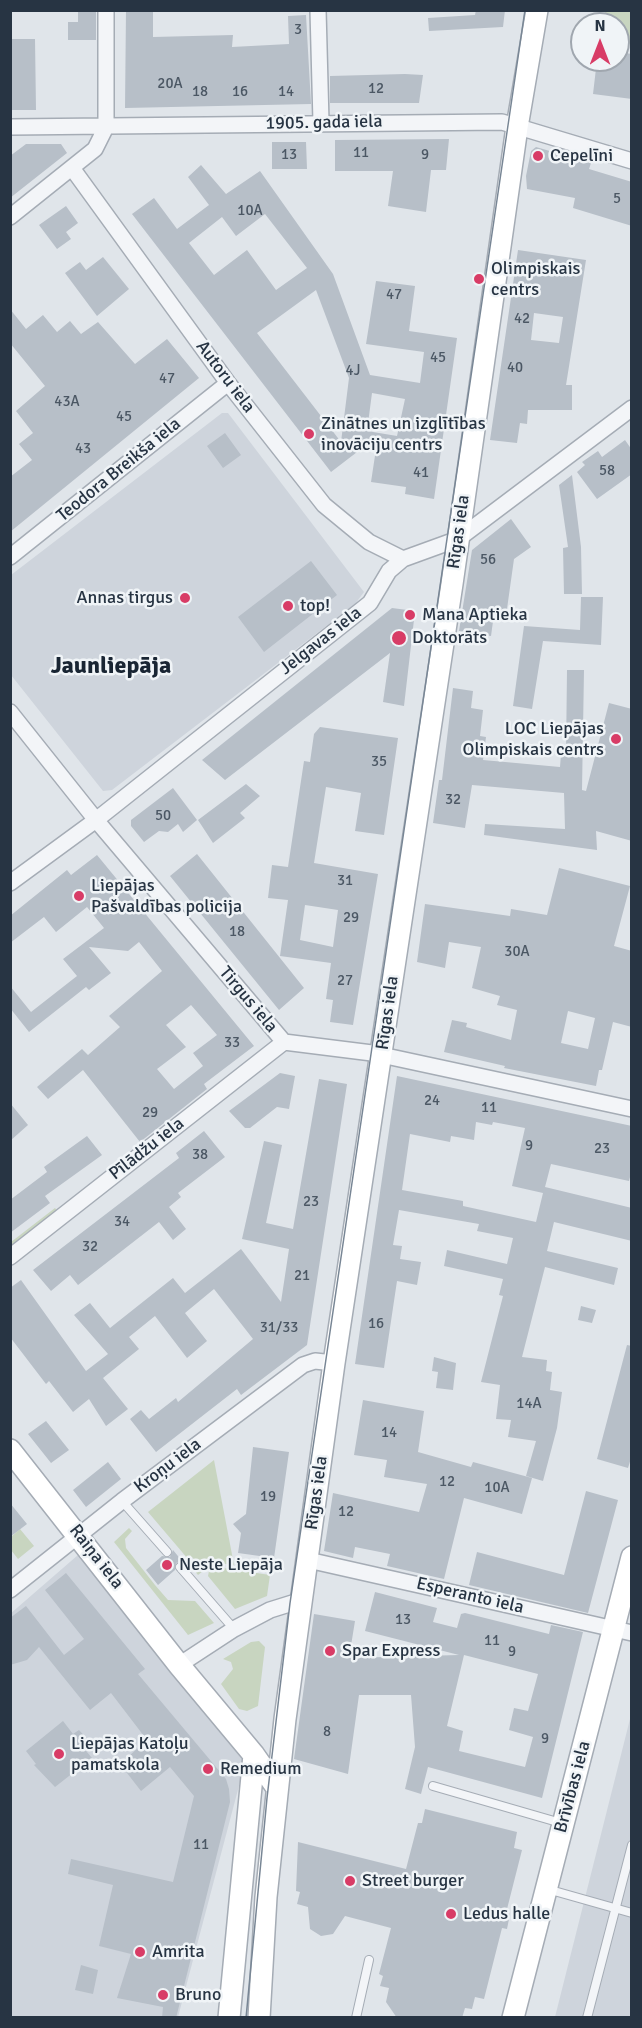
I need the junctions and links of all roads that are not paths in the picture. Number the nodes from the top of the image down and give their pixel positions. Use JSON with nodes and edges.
{"nodes":[{"id":1,"x":106,"y":10,"type":"edge"},
{"id":2,"x":318,"y":10,"type":"edge"},
{"id":3,"x":537,"y":10,"type":"edge"},
{"id":4,"x":321,"y":122,"type":"junction"},
{"id":5,"x":10,"y":127,"type":"edge"},
{"id":6,"x":106,"y":127,"type":"junction"},
{"id":7,"x":516,"y":127,"type":"junction"},
{"id":8,"x":632,"y":161,"type":"edge"},
{"id":9,"x":72,"y":168,"type":"junction"},
{"id":10,"x":10,"y":217,"type":"edge"},
{"id":11,"x":228,"y":383,"type":"junction"},
{"id":12,"x":632,"y":408,"type":"edge"},
{"id":13,"x":458,"y":539,"type":"junction"},
{"id":14,"x":10,"y":557,"type":"edge"},
{"id":15,"x":403,"y":559,"type":"junction"},
{"id":16,"x":10,"y":712,"type":"edge"},
{"id":17,"x":96,"y":820,"type":"junction"},
{"id":18,"x":10,"y":883,"type":"edge"},
{"id":19,"x":284,"y":1042,"type":"junction"},
{"id":20,"x":382,"y":1056,"type":"junction"},
{"id":21,"x":632,"y":1109,"type":"edge"},
{"id":22,"x":10,"y":1257,"type":"edge"},
{"id":23,"x":334,"y":1363,"type":"junction"},
{"id":24,"x":10,"y":1450,"type":"edge"},
{"id":25,"x":122,"y":1501,"type":"junction"},
{"id":26,"x":80,"y":1535,"type":"junction"},
{"id":27,"x":167,"y":1552,"type":"dead end"},
{"id":28,"x":632,"y":1557,"type":"edge"},
{"id":29,"x":308,"y":1560,"type":"junction"},
{"id":30,"x":180,"y":1567,"type":"dead end"},
{"id":31,"x":10,"y":1590,"type":"edge"},
{"id":32,"x":302,"y":1600,"type":"junction"},
{"id":33,"x":234,"y":1629,"type":"junction"},
{"id":34,"x":623,"y":1631,"type":"edge"},
{"id":35,"x":179,"y":1665,"type":"junction"},
{"id":36,"x":254,"y":1755,"type":"junction"},
{"id":37,"x":433,"y":1786,"type":"dead end"},
{"id":38,"x":277,"y":1788,"type":"junction"},
{"id":39,"x":563,"y":1823,"type":"junction"},
{"id":40,"x":632,"y":1845,"type":"edge"},
{"id":41,"x":546,"y":1888,"type":"junction"},
{"id":42,"x":615,"y":1908,"type":"junction"},
{"id":43,"x":632,"y":1913,"type":"edge"},
{"id":44,"x":369,"y":1960,"type":"dead end"},
{"id":45,"x":229,"y":2018,"type":"edge"},
{"id":46,"x":259,"y":2018,"type":"edge"},
{"id":47,"x":356,"y":2018,"type":"edge"},
{"id":48,"x":513,"y":2018,"type":"edge"},
{"id":49,"x":587,"y":2018,"type":"edge"}],
"edges":[{"from":1,"to":6,"type":"street"},
{"from":2,"to":4,"type":"street"},
{"from":3,"to":7,"type":"street","name":"Rīgas iela"},
{"from":4,"to":6,"type":"street","name":"1905. gada iela"},
{"from":4,"to":7,"type":"street","name":"1905. gada iela"},
{"from":5,"to":6,"type":"street","name":"1905. gada iela"},
{"from":6,"to":9,"type":"street"},
{"from":7,"to":8,"type":"street","name":"1905. gada iela"},
{"from":7,"to":13,"type":"street","name":"Rīgas iela"},
{"from":9,"to":10,"type":"street"},
{"from":9,"to":11,"type":"street","name":"Autoru iela"},
{"from":11,"to":14,"type":"street","name":"Teodora Breikša iela"},
{"from":11,"to":15,"type":"street","name":"Autoru iela"},
{"from":12,"to":13,"type":"street","name":"Jelgavas iela"},
{"from":13,"to":15,"type":"street","name":"Jelgavas iela"},
{"from":13,"to":20,"type":"street","name":"Rīgas iela"},
{"from":15,"to":17,"type":"street","name":"Jelgavas iela"},
{"from":16,"to":17,"type":"street","name":"Tirgus iela"},
{"from":17,"to":18,"type":"street","name":"Jelgavas iela"},
{"from":17,"to":19,"type":"street","name":"Tirgus iela"},
{"from":19,"to":20,"type":"street","name":"Tirgus iela"},
{"from":19,"to":22,"type":"street","name":"Pīlādžu iela"},
{"from":20,"to":21,"type":"street","name":"Tirgus iela"},
{"from":20,"to":23,"type":"street","name":"Rīgas iela"},
{"from":23,"to":25,"type":"street","name":"Kroņu iela"},
{"from":23,"to":29,"type":"street","name":"Rīgas iela"},
{"from":24,"to":26,"type":"street","name":"Raiņa iela"},
{"from":25,"to":26,"type":"street","name":"Kroņu iela"},
{"from":25,"to":27,"type":"lane"},
{"from":26,"to":31,"type":"street","name":"Kroņu iela"},
{"from":26,"to":35,"type":"street","name":"Raiņa iela"},
{"from":28,"to":34,"type":"street","name":"Brīvības iela"},
{"from":29,"to":32,"type":"street","name":"Rīgas iela"},
{"from":29,"to":34,"type":"street","name":"Esperanto iela"},
{"from":30,"to":33,"type":"lane"},
{"from":32,"to":33,"type":"street"},
{"from":32,"to":38,"type":"street","name":"Rīgas iela"},
{"from":33,"to":35,"type":"street"},
{"from":34,"to":39,"type":"street","name":"Brīvības iela"},
{"from":35,"to":36,"type":"street","name":"Raiņa iela"},
{"from":36,"to":38,"type":"street","name":"Raiņa iela"},
{"from":36,"to":45,"type":"street"},
{"from":37,"to":39,"type":"lane"},
{"from":38,"to":46,"type":"street","name":"Rīgas iela"},
{"from":39,"to":41,"type":"street","name":"Brīvības iela"},
{"from":40,"to":42,"type":"lane"},
{"from":41,"to":42,"type":"lane"},
{"from":41,"to":48,"type":"street","name":"Brīvības iela"},
{"from":42,"to":43,"type":"lane"},
{"from":42,"to":49,"type":"lane"},
{"from":44,"to":47,"type":"lane"}]}
